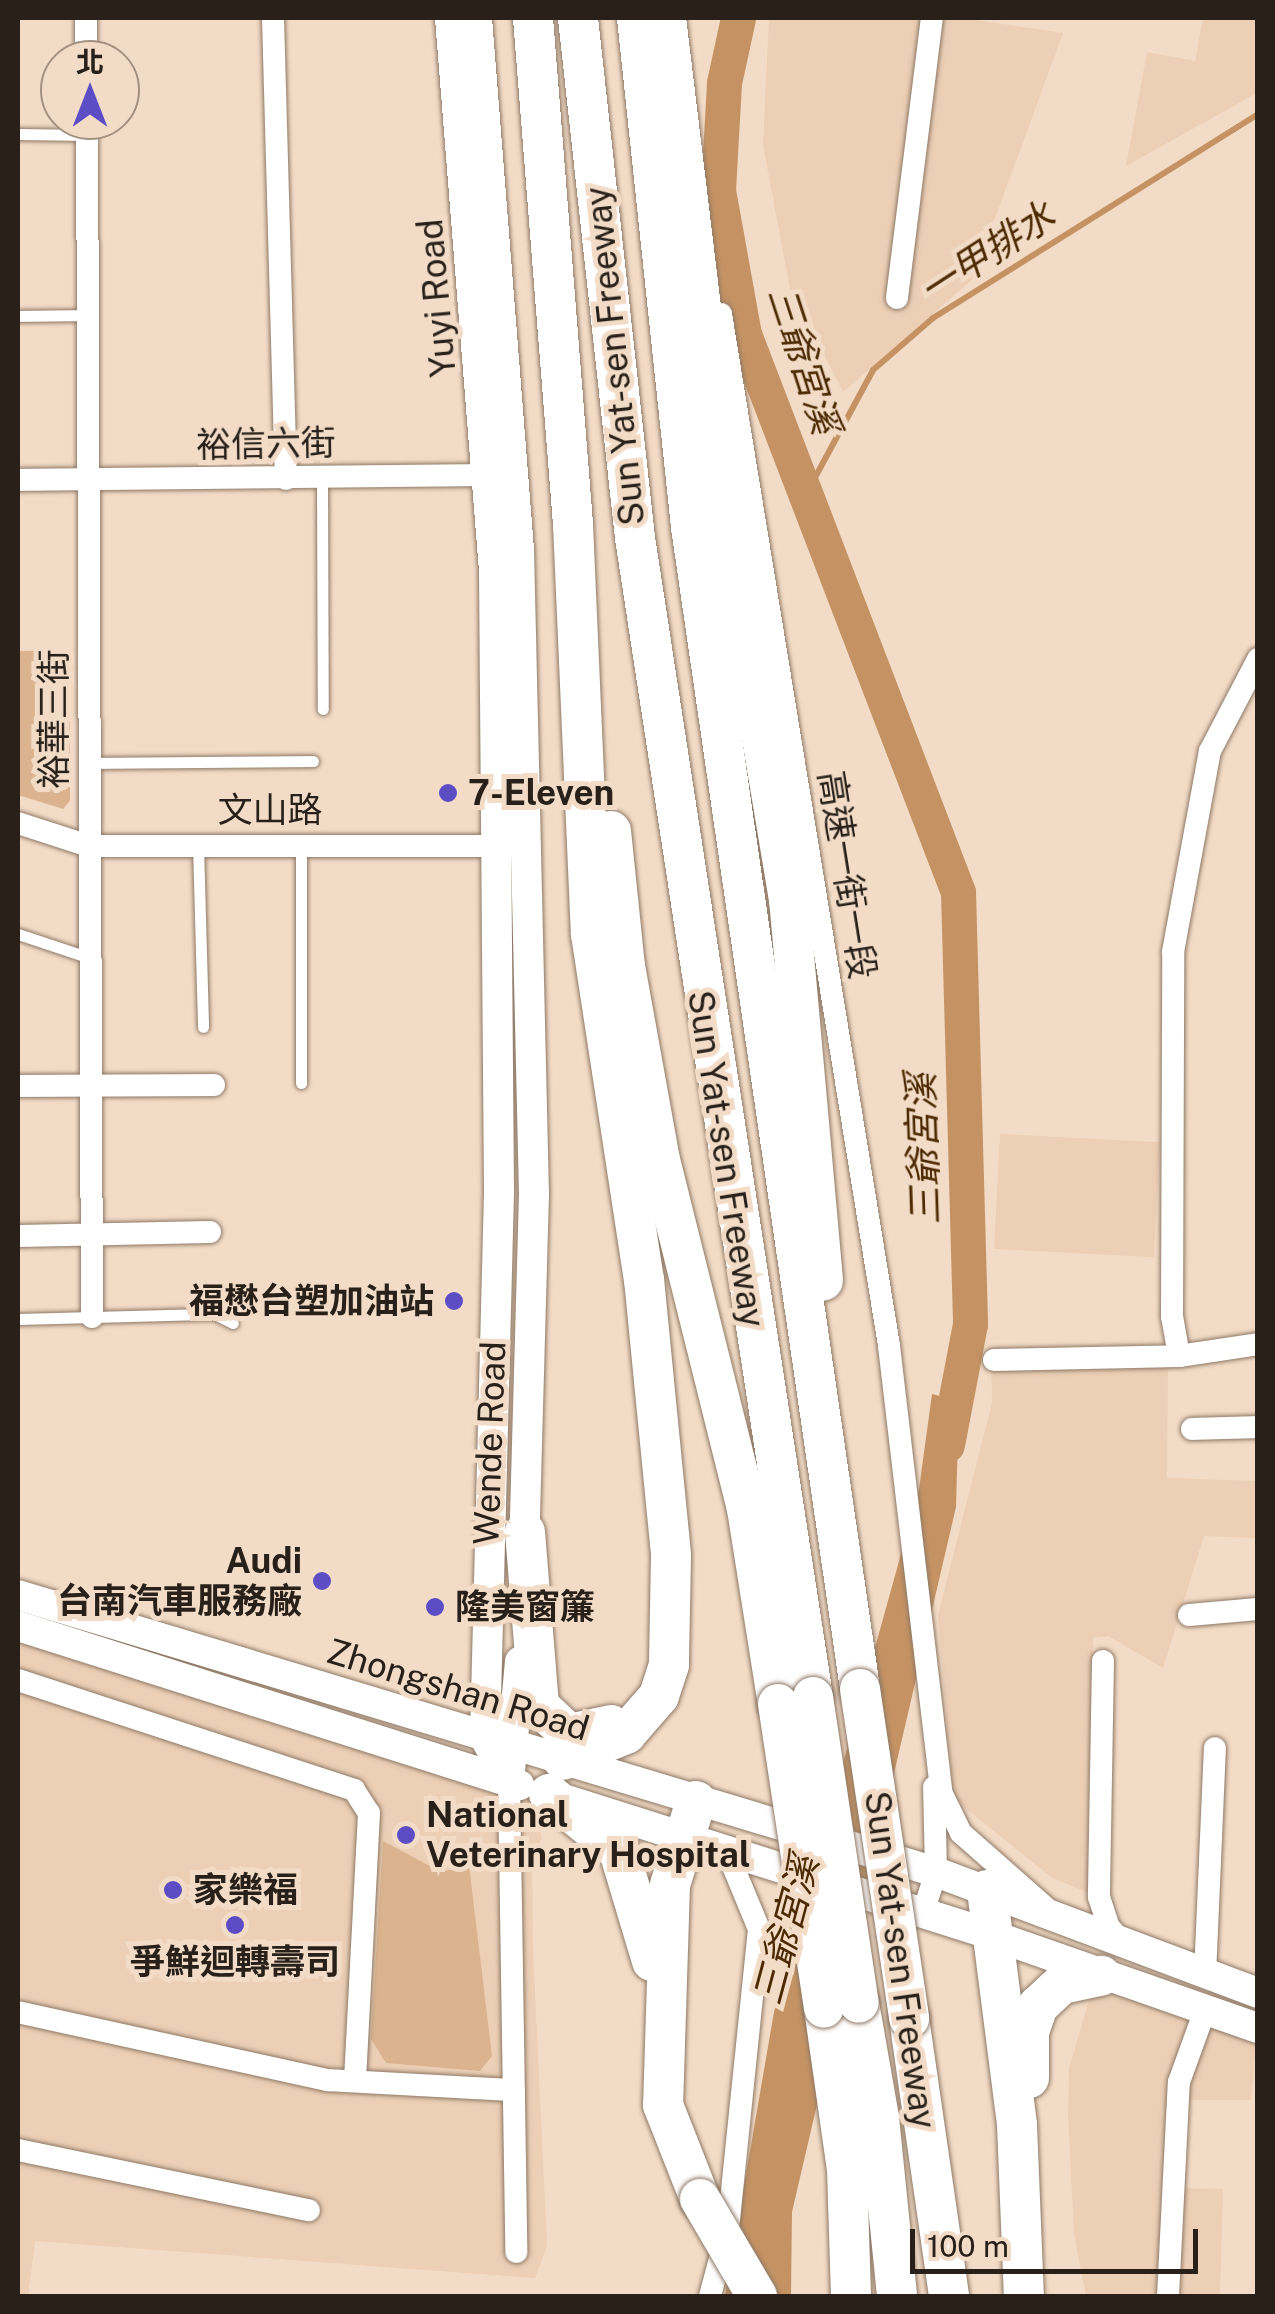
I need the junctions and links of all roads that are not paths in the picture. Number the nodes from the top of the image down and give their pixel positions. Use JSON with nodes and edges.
{"nodes":[{"id":1,"x":272,"y":18,"type":"edge"},
{"id":2,"x":450,"y":18,"type":"edge"},
{"id":3,"x":477,"y":18,"type":"edge"},
{"id":4,"x":533,"y":18,"type":"edge"},
{"id":5,"x":578,"y":18,"type":"edge"},
{"id":6,"x":636,"y":18,"type":"edge"},
{"id":7,"x":666,"y":18,"type":"edge"},
{"id":8,"x":685,"y":18,"type":"edge"},
{"id":9,"x":932,"y":18,"type":"edge"},
{"id":10,"x":86,"y":140,"type":"edge"},
{"id":11,"x":897,"y":298,"type":"dead end"},
{"id":12,"x":18,"y":316,"type":"edge"},
{"id":13,"x":88,"y":316,"type":"junction"},
{"id":14,"x":502,"y":475,"type":"junction"},
{"id":15,"x":286,"y":479,"type":"junction"},
{"id":16,"x":322,"y":479,"type":"junction"},
{"id":17,"x":18,"y":480,"type":"edge"},
{"id":18,"x":88,"y":480,"type":"junction"},
{"id":19,"x":573,"y":524,"type":"junction"},
{"id":20,"x":519,"y":549,"type":"joint"},
{"id":21,"x":494,"y":571,"type":"joint"},
{"id":22,"x":1258,"y":659,"type":"edge"},
{"id":23,"x":322,"y":709,"type":"dead end"},
{"id":24,"x":313,"y":760,"type":"dead end"},
{"id":25,"x":89,"y":763,"type":"junction"},
{"id":26,"x":18,"y":823,"type":"edge"},
{"id":27,"x":301,"y":845,"type":"junction"},
{"id":28,"x":90,"y":846,"type":"junction"},
{"id":29,"x":198,"y":846,"type":"junction"},
{"id":30,"x":511,"y":846,"type":"junction"},
{"id":31,"x":18,"y":934,"type":"edge"},
{"id":32,"x":90,"y":958,"type":"junction"},
{"id":33,"x":202,"y":1027,"type":"dead end"},
{"id":34,"x":301,"y":1082,"type":"dead end"},
{"id":35,"x":90,"y":1085,"type":"junction"},
{"id":36,"x":214,"y":1085,"type":"dead end"},
{"id":37,"x":18,"y":1086,"type":"edge"},
{"id":38,"x":210,"y":1232,"type":"dead end"},
{"id":39,"x":91,"y":1235,"type":"junction"},
{"id":40,"x":18,"y":1236,"type":"edge"},
{"id":41,"x":92,"y":1318,"type":"junction"},
{"id":42,"x":18,"y":1319,"type":"edge"},
{"id":43,"x":233,"y":1322,"type":"dead end"},
{"id":44,"x":1258,"y":1344,"type":"edge"},
{"id":45,"x":1179,"y":1356,"type":"junction"},
{"id":46,"x":994,"y":1360,"type":"dead end"},
{"id":47,"x":1258,"y":1427,"type":"edge"},
{"id":48,"x":1192,"y":1430,"type":"dead end"},
{"id":49,"x":525,"y":1532,"type":"junction"},
{"id":50,"x":837,"y":1543,"type":"junction"},
{"id":51,"x":18,"y":1595,"type":"edge"},
{"id":52,"x":1188,"y":1614,"type":"dead end"},
{"id":53,"x":1257,"y":1617,"type":"edge"},
{"id":54,"x":18,"y":1626,"type":"edge"},
{"id":55,"x":666,"y":1631,"type":"junction"},
{"id":56,"x":1103,"y":1662,"type":"dead end"},
{"id":57,"x":18,"y":1680,"type":"edge"},
{"id":58,"x":796,"y":1701,"type":"junction"},
{"id":59,"x":486,"y":1738,"type":"junction"},
{"id":60,"x":932,"y":1744,"type":"junction"},
{"id":61,"x":517,"y":1746,"type":"junction"},
{"id":62,"x":1215,"y":1748,"type":"dead end"},
{"id":63,"x":556,"y":1777,"type":"junction"},
{"id":64,"x":509,"y":1782,"type":"junction"},
{"id":65,"x":696,"y":1800,"type":"junction"},
{"id":66,"x":684,"y":1839,"type":"junction"},
{"id":67,"x":728,"y":1854,"type":"junction"},
{"id":68,"x":936,"y":1872,"type":"junction"},
{"id":69,"x":986,"y":1890,"type":"junction"},
{"id":70,"x":914,"y":1910,"type":"junction"},
{"id":71,"x":1062,"y":1919,"type":"junction"},
{"id":72,"x":992,"y":1934,"type":"junction"},
{"id":73,"x":1114,"y":1961,"type":"junction"},
{"id":74,"x":1205,"y":1975,"type":"junction"},
{"id":75,"x":1258,"y":1992,"type":"edge"},
{"id":76,"x":1206,"y":2010,"type":"junction"},
{"id":77,"x":18,"y":2012,"type":"edge"},
{"id":78,"x":1258,"y":2028,"type":"edge"},
{"id":79,"x":356,"y":2080,"type":"junction"},
{"id":80,"x":514,"y":2090,"type":"junction"},
{"id":81,"x":663,"y":2105,"type":"junction"},
{"id":82,"x":860,"y":2121,"type":"junction"},
{"id":83,"x":1017,"y":2126,"type":"junction"},
{"id":84,"x":18,"y":2150,"type":"edge"},
{"id":85,"x":1021,"y":2201,"type":"junction"},
{"id":86,"x":309,"y":2210,"type":"dead end"},
{"id":87,"x":516,"y":2252,"type":"dead end"},
{"id":88,"x":710,"y":2296,"type":"edge"},
{"id":89,"x":757,"y":2296,"type":"edge"},
{"id":90,"x":851,"y":2296,"type":"edge"},
{"id":91,"x":897,"y":2296,"type":"edge"},
{"id":92,"x":949,"y":2296,"type":"edge"},
{"id":93,"x":1024,"y":2296,"type":"edge"},
{"id":94,"x":1040,"y":2296,"type":"edge"},
{"id":95,"x":1168,"y":2296,"type":"edge"}],
"edges":[{"from":1,"to":15,"type":"street"},
{"from":2,"to":14,"type":"street","name":"Yuyi Road"},
{"from":3,"to":14,"type":"street","name":"Yuyi Road"},
{"from":4,"to":19,"type":"highway"},
{"from":5,"to":58,"type":"highway","name":"Sun Yat-sen Freeway"},
{"from":6,"to":50,"type":"highway","name":"Sun Yat-sen Freeway"},
{"from":7,"to":50,"type":"highway"},
{"from":8,"to":60,"type":"street","name":"高速一街一段"},
{"from":9,"to":11,"type":"street"},
{"from":10,"to":13,"type":"street","name":"裕華三街"},
{"from":12,"to":13,"type":"lane"},
{"from":13,"to":18,"type":"street","name":"裕華三街"},
{"from":14,"to":16,"type":"street","name":"裕信六街"},
{"from":14,"to":20,"type":"street","name":"Yuyi Road"},
{"from":14,"to":21,"type":"street","name":"Yuyi Road"},
{"from":15,"to":16,"type":"street","name":"裕信六街"},
{"from":15,"to":18,"type":"street","name":"裕信六街"},
{"from":16,"to":23,"type":"lane"},
{"from":17,"to":18,"type":"street","name":"裕信六街"},
{"from":18,"to":25,"type":"street","name":"裕華三街"},
{"from":19,"to":55,"type":"highway"},
{"from":19,"to":58,"type":"highway"},
{"from":20,"to":30,"type":"street","name":"Wende Road"},
{"from":21,"to":30,"type":"street","name":"Wende Road"},
{"from":22,"to":45,"type":"street"},
{"from":24,"to":25,"type":"lane"},
{"from":25,"to":28,"type":"street","name":"裕華三街"},
{"from":26,"to":28,"type":"street","name":"文山路"},
{"from":27,"to":29,"type":"street","name":"文山路"},
{"from":27,"to":30,"type":"street","name":"文山路"},
{"from":27,"to":34,"type":"lane"},
{"from":28,"to":29,"type":"street","name":"文山路"},
{"from":28,"to":32,"type":"street","name":"裕華三街"},
{"from":29,"to":33,"type":"lane"},
{"from":30,"to":49,"type":"street","name":"Wende Road"},
{"from":30,"to":59,"type":"street","name":"Wende Road"},
{"from":31,"to":32,"type":"lane"},
{"from":32,"to":35,"type":"street","name":"裕華三街"},
{"from":35,"to":36,"type":"street"},
{"from":35,"to":37,"type":"street"},
{"from":35,"to":39,"type":"street","name":"裕華三街"},
{"from":38,"to":39,"type":"street"},
{"from":39,"to":40,"type":"street"},
{"from":39,"to":41,"type":"street","name":"裕華三街"},
{"from":41,"to":42,"type":"lane"},
{"from":41,"to":43,"type":"lane"},
{"from":44,"to":45,"type":"street"},
{"from":45,"to":46,"type":"street"},
{"from":47,"to":48,"type":"street"},
{"from":49,"to":55,"type":"highway"},
{"from":49,"to":61,"type":"street","name":"Wende Road"},
{"from":50,"to":92,"type":"highway","name":"Sun Yat-sen Freeway","bridge":true},
{"from":51,"to":59,"type":"street","name":"Zhongshan Road"},
{"from":52,"to":53,"type":"street"},
{"from":54,"to":64,"type":"street","name":"Zhongshan Road"},
{"from":55,"to":63,"type":"highway"},
{"from":56,"to":73,"type":"street"},
{"from":57,"to":79,"type":"street"},
{"from":58,"to":82,"type":"highway","name":"Sun Yat-sen Freeway","bridge":true},
{"from":59,"to":61,"type":"street","name":"Zhongshan Road"},
{"from":59,"to":64,"type":"street","name":"Wende Road"},
{"from":60,"to":68,"type":"street","name":"高速一街一段"},
{"from":60,"to":71,"type":"street","name":"高速一街一段"},
{"from":61,"to":63,"type":"street","name":"Zhongshan Road"},
{"from":61,"to":64,"type":"street","name":"Wende Road"},
{"from":62,"to":74,"type":"street"},
{"from":63,"to":64,"type":"street","name":"Zhongshan Road"},
{"from":63,"to":65,"type":"street","name":"Zhongshan Road"},
{"from":63,"to":66,"type":"street","name":"Zhongshan Road"},
{"from":63,"to":81,"type":"highway"},
{"from":64,"to":80,"type":"street"},
{"from":65,"to":66,"type":"highway"},
{"from":65,"to":68,"type":"street","name":"Zhongshan Road","bridge":true},
{"from":66,"to":67,"type":"street","name":"Zhongshan Road"},
{"from":66,"to":81,"type":"highway"},
{"from":67,"to":70,"type":"street","name":"Zhongshan Road","bridge":true},
{"from":67,"to":88,"type":"street"},
{"from":68,"to":69,"type":"street"},
{"from":68,"to":70,"type":"street","name":"高速一街一段"},
{"from":69,"to":71,"type":"street"},
{"from":69,"to":72,"type":"highway"},
{"from":70,"to":72,"type":"street"},
{"from":71,"to":73,"type":"street"},
{"from":72,"to":73,"type":"street"},
{"from":72,"to":83,"type":"highway"},
{"from":73,"to":74,"type":"street"},
{"from":73,"to":76,"type":"street"},
{"from":73,"to":83,"type":"highway"},
{"from":74,"to":75,"type":"street"},
{"from":76,"to":78,"type":"street"},
{"from":76,"to":95,"type":"street"},
{"from":77,"to":79,"type":"street"},
{"from":79,"to":80,"type":"street"},
{"from":80,"to":87,"type":"street"},
{"from":81,"to":89,"type":"highway","bridge":true},
{"from":82,"to":90,"type":"highway"},
{"from":82,"to":91,"type":"highway","name":"Sun Yat-sen Freeway"},
{"from":83,"to":85,"type":"highway"},
{"from":84,"to":86,"type":"street"},
{"from":85,"to":93,"type":"highway"},
{"from":85,"to":94,"type":"highway"}]}
